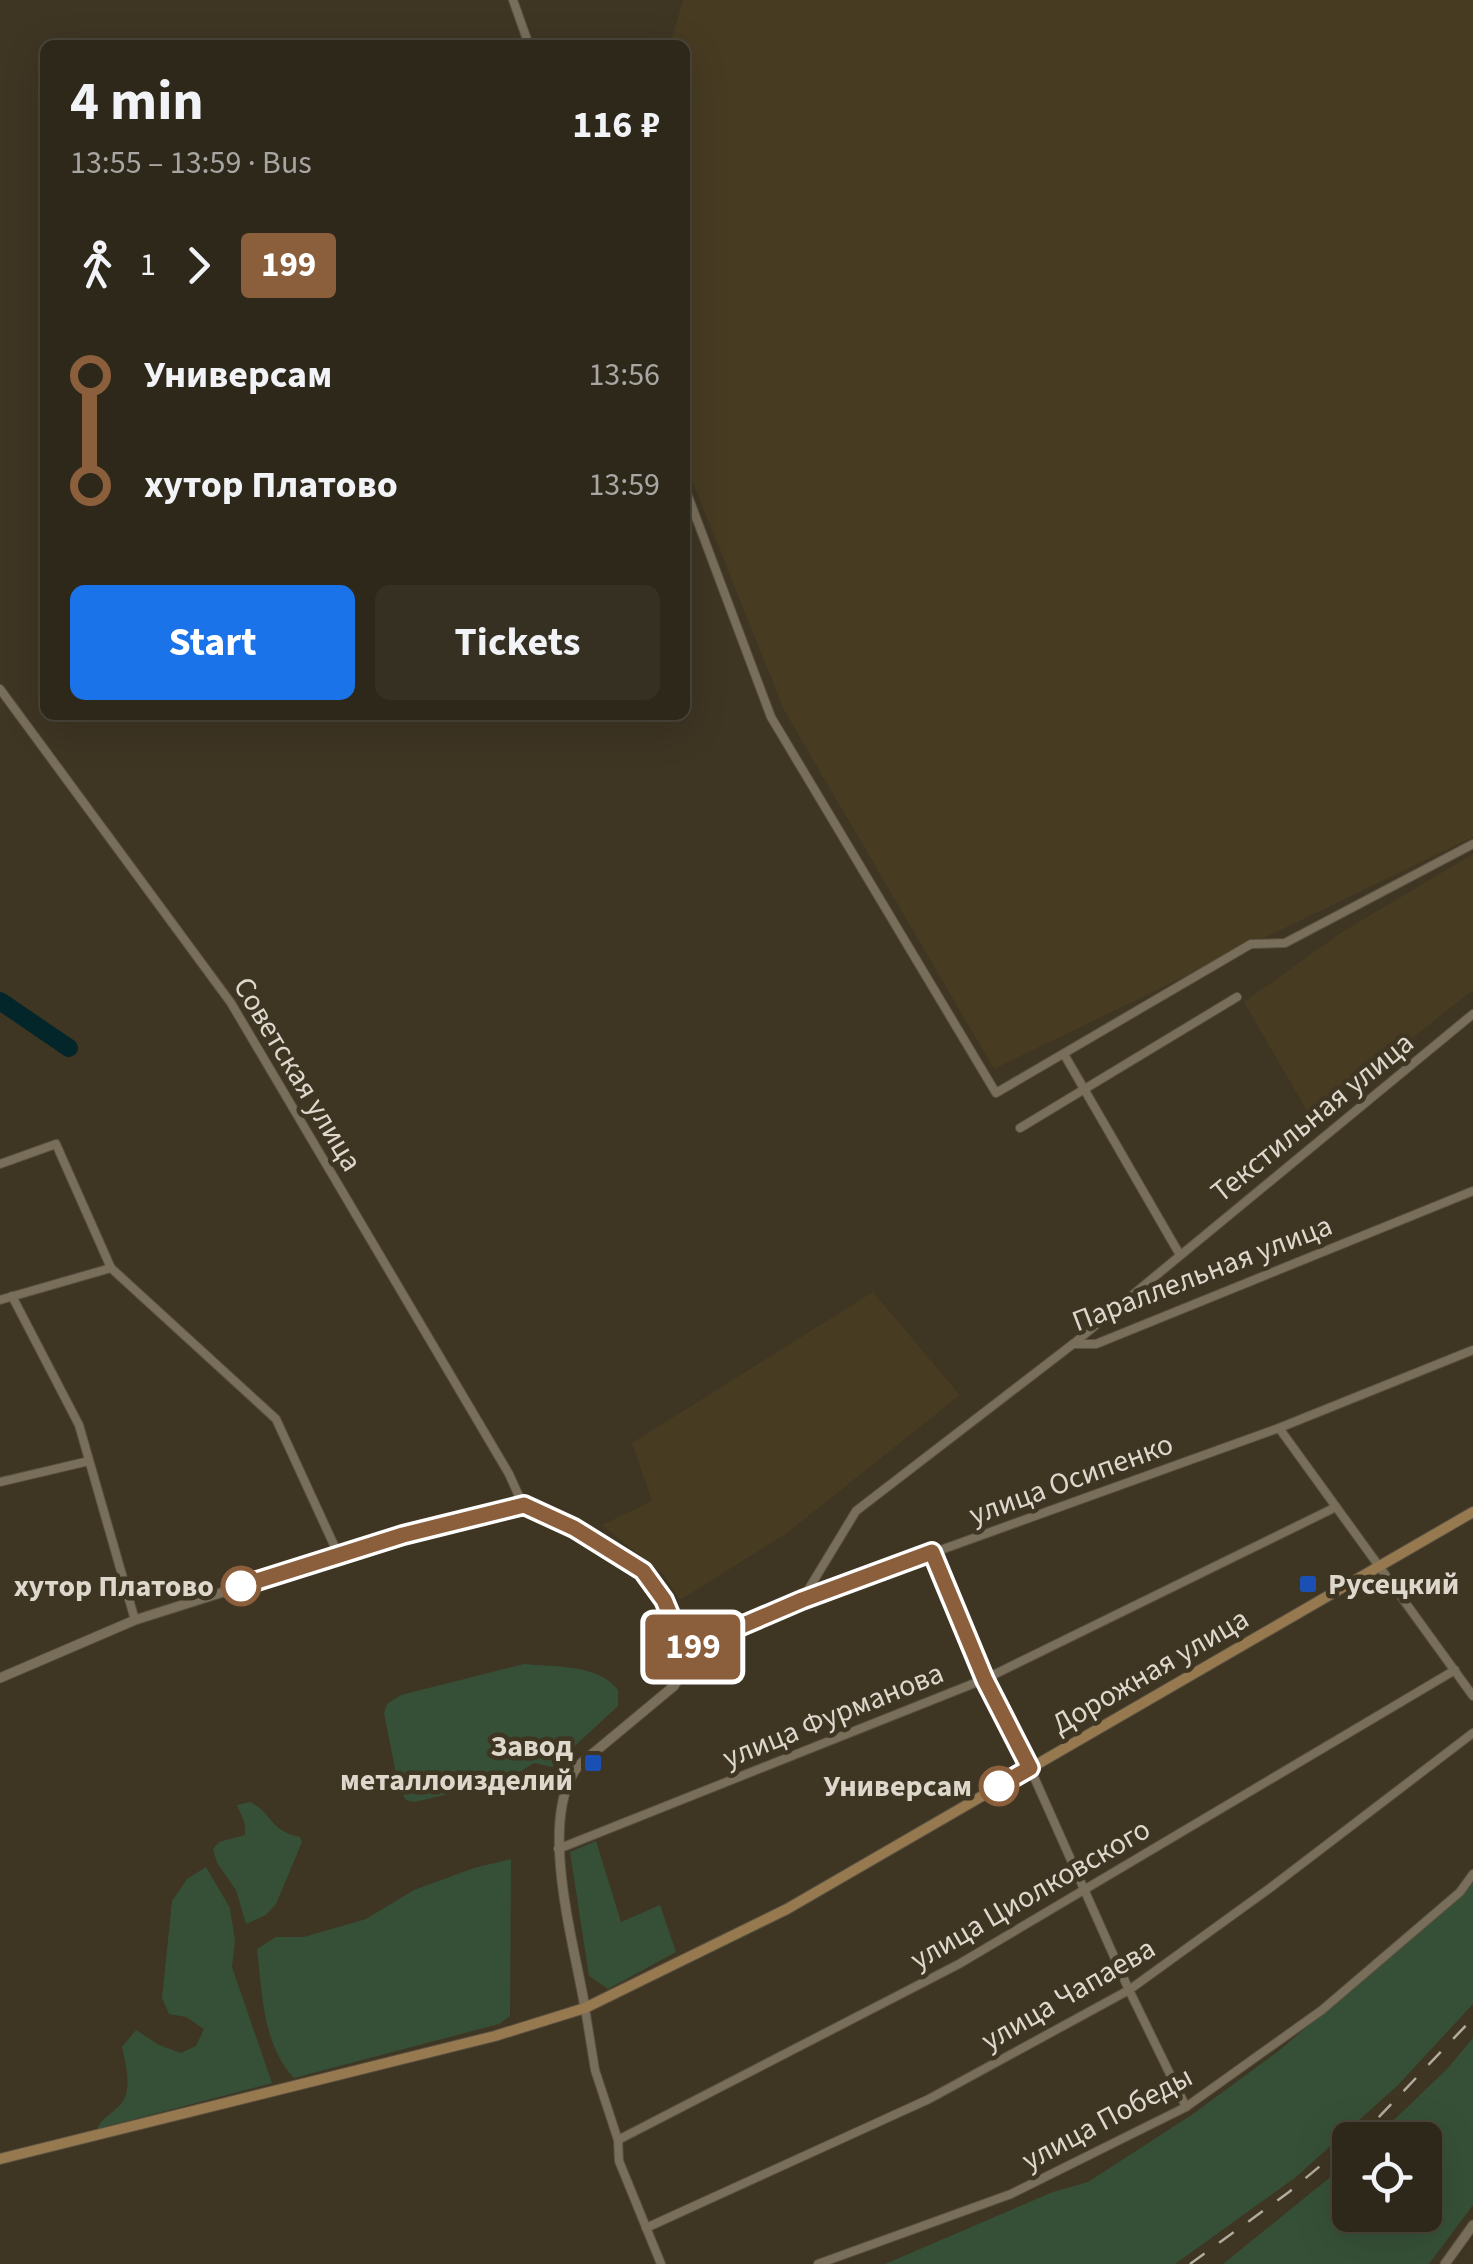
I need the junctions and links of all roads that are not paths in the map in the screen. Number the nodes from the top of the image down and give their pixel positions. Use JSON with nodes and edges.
{"nodes":[{"id":1,"x":513,"y":0,"type":"edge"},
{"id":2,"x":527,"y":40,"type":"edge"},
{"id":3,"x":690,"y":501,"type":"edge"},
{"id":4,"x":0,"y":689,"type":"edge"},
{"id":5,"x":1473,"y":844,"type":"edge"},
{"id":6,"x":1237,"y":997,"type":"dead end"},
{"id":7,"x":1473,"y":1014,"type":"edge"},
{"id":8,"x":1065,"y":1056,"type":"junction"},
{"id":9,"x":1084,"y":1091,"type":"junction"},
{"id":10,"x":1020,"y":1128,"type":"dead end"},
{"id":11,"x":0,"y":1164,"type":"edge"},
{"id":12,"x":1473,"y":1192,"type":"edge"},
{"id":13,"x":1180,"y":1254,"type":"junction"},
{"id":14,"x":111,"y":1268,"type":"junction"},
{"id":15,"x":12,"y":1296,"type":"junction"},
{"id":16,"x":0,"y":1300,"type":"edge"},
{"id":17,"x":1073,"y":1344,"type":"junction"},
{"id":18,"x":1473,"y":1350,"type":"edge"},
{"id":19,"x":1279,"y":1428,"type":"junction"},
{"id":20,"x":90,"y":1460,"type":"junction"},
{"id":21,"x":0,"y":1482,"type":"edge"},
{"id":22,"x":524,"y":1505,"type":"junction"},
{"id":23,"x":1336,"y":1507,"type":"junction"},
{"id":24,"x":1473,"y":1512,"type":"edge"},
{"id":25,"x":932,"y":1552,"type":"junction"},
{"id":26,"x":339,"y":1556,"type":"junction"},
{"id":27,"x":1381,"y":1568,"type":"junction"},
{"id":28,"x":802,"y":1600,"type":"junction"},
{"id":29,"x":135,"y":1620,"type":"junction"},
{"id":30,"x":685,"y":1650,"type":"junction"},
{"id":31,"x":1455,"y":1670,"type":"junction"},
{"id":32,"x":0,"y":1678,"type":"edge"},
{"id":33,"x":985,"y":1680,"type":"junction"},
{"id":34,"x":1473,"y":1696,"type":"edge"},
{"id":35,"x":1473,"y":1733,"type":"edge"},
{"id":36,"x":1030,"y":1768,"type":"junction"},
{"id":37,"x":558,"y":1849,"type":"junction"},
{"id":38,"x":1473,"y":1874,"type":"edge"},
{"id":39,"x":1085,"y":1889,"type":"junction"},
{"id":40,"x":1129,"y":1990,"type":"junction"},
{"id":41,"x":586,"y":2008,"type":"junction"},
{"id":42,"x":1186,"y":2107,"type":"junction"},
{"id":43,"x":618,"y":2140,"type":"junction"},
{"id":44,"x":0,"y":2158,"type":"edge"},
{"id":45,"x":1473,"y":2225,"type":"edge"},
{"id":46,"x":646,"y":2228,"type":"junction"},
{"id":47,"x":661,"y":2264,"type":"edge"},
{"id":48,"x":818,"y":2264,"type":"edge"},
{"id":49,"x":1445,"y":2264,"type":"edge"}],
"edges":[{"from":1,"to":2,"type":"street"},
{"from":3,"to":8,"type":"street"},
{"from":4,"to":22,"type":"street","name":"Советская улица"},
{"from":5,"to":8,"type":"street"},
{"from":6,"to":9,"type":"street"},
{"from":7,"to":13,"type":"street","name":"Текстильная улица"},
{"from":8,"to":9,"type":"street"},
{"from":9,"to":10,"type":"street"},
{"from":9,"to":13,"type":"street"},
{"from":11,"to":14,"type":"street"},
{"from":12,"to":17,"type":"street","name":"Параллельная улица"},
{"from":13,"to":17,"type":"street","name":"Текстильная улица"},
{"from":14,"to":15,"type":"street"},
{"from":14,"to":26,"type":"street"},
{"from":15,"to":16,"type":"street"},
{"from":15,"to":20,"type":"street"},
{"from":17,"to":28,"type":"street","name":"Параллельная улица"},
{"from":18,"to":19,"type":"street","name":"улица Осипенко"},
{"from":19,"to":23,"type":"street"},
{"from":19,"to":25,"type":"street","name":"улица Осипенко"},
{"from":20,"to":21,"type":"street"},
{"from":20,"to":29,"type":"street"},
{"from":22,"to":26,"type":"street"},
{"from":22,"to":30,"type":"street"},
{"from":23,"to":27,"type":"street"},
{"from":23,"to":33,"type":"street","name":"улица Фурманова"},
{"from":24,"to":27,"type":"main road","name":"Дорожная улица"},
{"from":25,"to":28,"type":"street","name":"улица Осипенко"},
{"from":25,"to":33,"type":"street"},
{"from":26,"to":29,"type":"street"},
{"from":27,"to":31,"type":"street"},
{"from":27,"to":36,"type":"main road","name":"Дорожная улица"},
{"from":28,"to":30,"type":"street","name":"улица Осипенко"},
{"from":29,"to":32,"type":"street"},
{"from":30,"to":37,"type":"street"},
{"from":31,"to":34,"type":"street"},
{"from":31,"to":39,"type":"street","name":"улица Циолковского"},
{"from":33,"to":36,"type":"street"},
{"from":33,"to":37,"type":"street","name":"улица Фурманова"},
{"from":35,"to":40,"type":"street","name":"улица Чапаева"},
{"from":36,"to":39,"type":"street"},
{"from":36,"to":41,"type":"main road","name":"Дорожная улица"},
{"from":37,"to":41,"type":"street"},
{"from":38,"to":42,"type":"street","name":"улица Победы"},
{"from":39,"to":40,"type":"street"},
{"from":39,"to":43,"type":"street","name":"улица Циолковского"},
{"from":40,"to":42,"type":"street"},
{"from":40,"to":46,"type":"street","name":"улица Чапаева"},
{"from":41,"to":43,"type":"street"},
{"from":41,"to":44,"type":"main road","name":"Дорожная улица"},
{"from":42,"to":48,"type":"street","name":"улица Победы"},
{"from":43,"to":46,"type":"street"},
{"from":45,"to":49,"type":"street"},
{"from":46,"to":47,"type":"street"}]}
